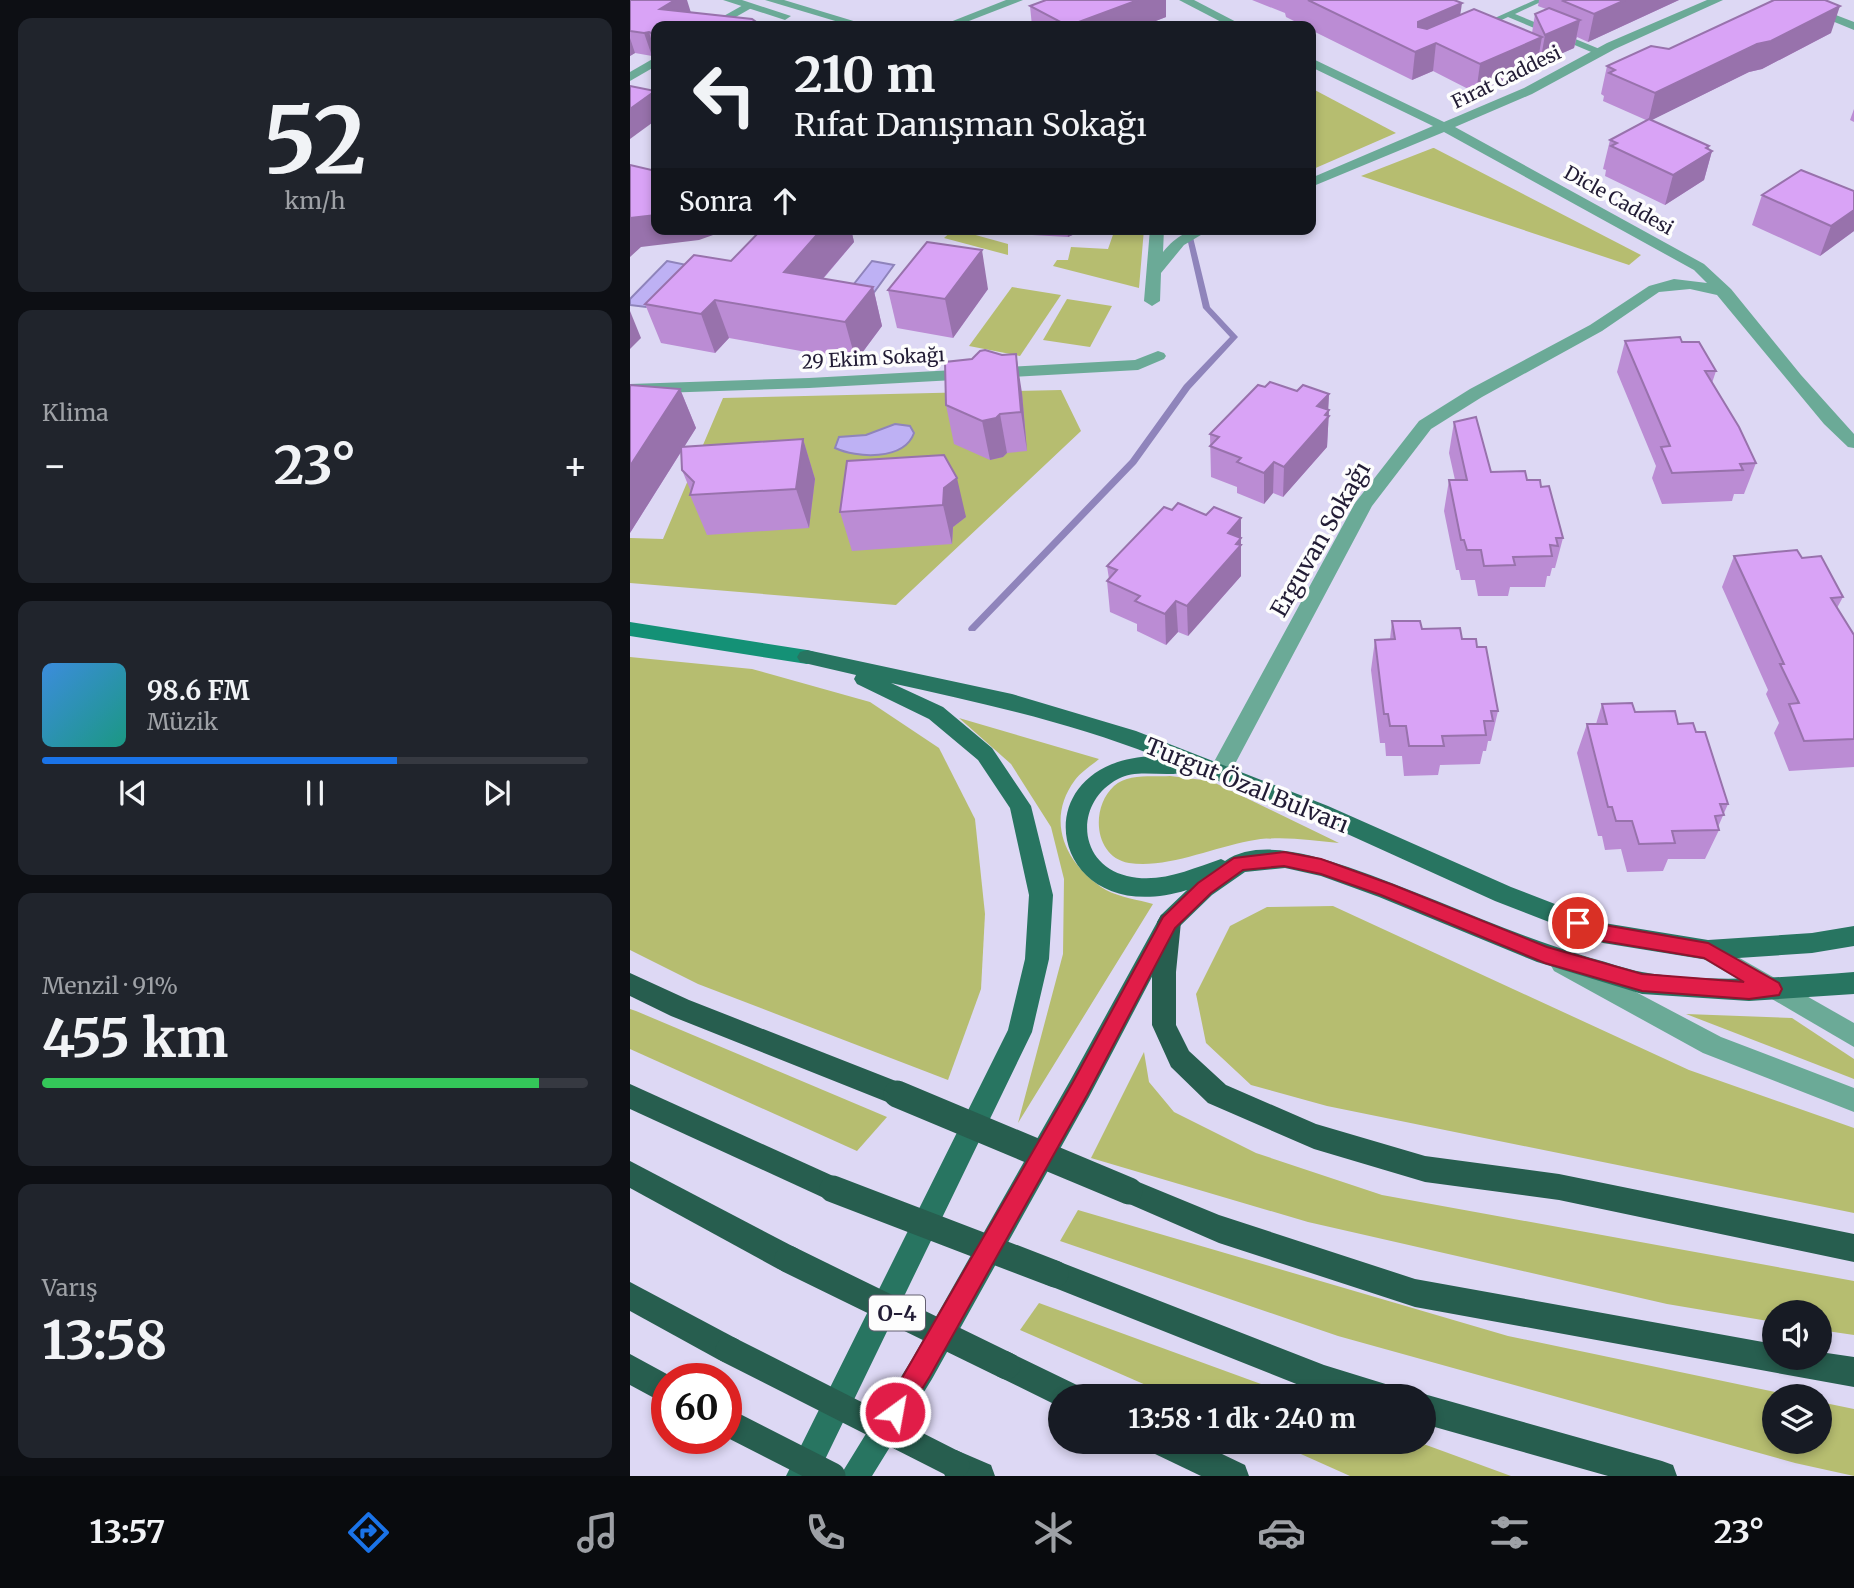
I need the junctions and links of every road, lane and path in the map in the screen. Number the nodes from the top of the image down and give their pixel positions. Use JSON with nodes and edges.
{"nodes":[{"id":1,"x":729,"y":0,"type":"edge"},
{"id":2,"x":771,"y":0,"type":"edge"},
{"id":3,"x":1017,"y":0,"type":"edge"},
{"id":4,"x":1185,"y":0,"type":"edge"},
{"id":5,"x":1541,"y":0,"type":"edge"},
{"id":6,"x":1717,"y":0,"type":"edge"},
{"id":7,"x":1787,"y":0,"type":"edge"},
{"id":8,"x":754,"y":3,"type":"edge"},
{"id":9,"x":1508,"y":14,"type":"junction"},
{"id":10,"x":721,"y":21,"type":"edge"},
{"id":11,"x":807,"y":21,"type":"edge"},
{"id":12,"x":846,"y":21,"type":"edge"},
{"id":13,"x":960,"y":21,"type":"edge"},
{"id":14,"x":1228,"y":21,"type":"edge"},
{"id":15,"x":1854,"y":26,"type":"edge"},
{"id":16,"x":1470,"y":30,"type":"edge"},
{"id":17,"x":1600,"y":52,"type":"junction"},
{"id":18,"x":651,"y":64,"type":"edge"},
{"id":19,"x":1316,"y":64,"type":"edge"},
{"id":20,"x":630,"y":77,"type":"edge"},
{"id":21,"x":1446,"y":127,"type":"junction"},
{"id":22,"x":1316,"y":181,"type":"edge"},
{"id":23,"x":1156,"y":235,"type":"edge"},
{"id":24,"x":1193,"y":235,"type":"edge"},
{"id":25,"x":1152,"y":275,"type":"junction"},
{"id":26,"x":1726,"y":292,"type":"junction"},
{"id":27,"x":1152,"y":301,"type":"dead end"},
{"id":28,"x":1158,"y":356,"type":"dead end"},
{"id":29,"x":630,"y":389,"type":"edge"},
{"id":30,"x":1854,"y":443,"type":"edge"},
{"id":31,"x":630,"y":629,"type":"edge"},
{"id":32,"x":807,"y":657,"type":"junction"},
{"id":33,"x":1212,"y":769,"type":"junction"},
{"id":34,"x":1240,"y":863,"type":"junction"},
{"id":35,"x":1169,"y":922,"type":"junction"},
{"id":36,"x":1854,"y":936,"type":"edge"},
{"id":37,"x":1708,"y":950,"type":"junction"},
{"id":38,"x":1545,"y":955,"type":"junction"},
{"id":39,"x":1854,"y":983,"type":"edge"},
{"id":40,"x":630,"y":984,"type":"edge"},
{"id":41,"x":1773,"y":989,"type":"junction"},
{"id":42,"x":1854,"y":1036,"type":"edge"},
{"id":43,"x":630,"y":1096,"type":"edge"},
{"id":44,"x":1854,"y":1100,"type":"edge"},
{"id":45,"x":630,"y":1174,"type":"edge"},
{"id":46,"x":1854,"y":1248,"type":"edge"},
{"id":47,"x":630,"y":1296,"type":"edge"},
{"id":48,"x":630,"y":1369,"type":"edge"},
{"id":49,"x":1854,"y":1372,"type":"edge"},
{"id":50,"x":651,"y":1381,"type":"edge"},
{"id":51,"x":1338,"y":1384,"type":"edge"},
{"id":52,"x":1048,"y":1386,"type":"edge"},
{"id":53,"x":1436,"y":1412,"type":"edge"},
{"id":54,"x":742,"y":1430,"type":"edge"},
{"id":55,"x":1189,"y":1454,"type":"edge"},
{"id":56,"x":968,"y":1470,"type":"edge"},
{"id":57,"x":801,"y":1476,"type":"edge"},
{"id":58,"x":831,"y":1476,"type":"edge"},
{"id":59,"x":855,"y":1476,"type":"edge"},
{"id":60,"x":1234,"y":1476,"type":"edge"},
{"id":61,"x":1662,"y":1476,"type":"edge"}],
"edges":[{"from":1,"to":8,"type":"street"},
{"from":2,"to":12,"type":"street"},
{"from":3,"to":13,"type":"street"},
{"from":4,"to":14,"type":"street"},
{"from":5,"to":9,"type":"lane"},
{"from":6,"to":17,"type":"street","name":"Fırat Caddesi"},
{"from":7,"to":15,"type":"street"},
{"from":8,"to":10,"type":"street"},
{"from":8,"to":11,"type":"street"},
{"from":9,"to":16,"type":"lane"},
{"from":9,"to":17,"type":"lane"},
{"from":17,"to":21,"type":"street","name":"Fırat Caddesi"},
{"from":18,"to":20,"type":"street"},
{"from":19,"to":21,"type":"street","name":"Dicle Caddesi"},
{"from":21,"to":22,"type":"street","name":"Fırat Caddesi"},
{"from":21,"to":26,"type":"street","name":"Dicle Caddesi"},
{"from":23,"to":25,"type":"street"},
{"from":24,"to":25,"type":"street"},
{"from":25,"to":27,"type":"street"},
{"from":26,"to":30,"type":"street","name":"Dicle Caddesi"},
{"from":26,"to":33,"type":"street","name":"Erguvan Sokağı"},
{"from":28,"to":29,"type":"street","name":"29 Ekim Sokağı"},
{"from":31,"to":32,"type":"main road","name":"Turgut Özal Bulvarı"},
{"from":32,"to":33,"type":"main road","name":"Turgut Özal Bulvarı"},
{"from":32,"to":57,"type":"main road"},
{"from":33,"to":34,"type":"main road","name":"Turgut Özal Bulvarı"},
{"from":33,"to":37,"type":"main road","name":"Turgut Özal Bulvarı"},
{"from":34,"to":35,"type":"main road"},
{"from":34,"to":38,"type":"main road","name":"Turgut Özal Bulvarı"},
{"from":35,"to":46,"type":"highway"},
{"from":35,"to":59,"type":"main road"},
{"from":36,"to":37,"type":"main road","name":"Turgut Özal Bulvarı"},
{"from":37,"to":41,"type":"street"},
{"from":38,"to":41,"type":"main road","name":"Turgut Özal Bulvarı"},
{"from":38,"to":44,"type":"street"},
{"from":39,"to":41,"type":"main road","name":"Turgut Özal Bulvarı"},
{"from":40,"to":49,"type":"highway","bridge":true},
{"from":41,"to":42,"type":"street"},
{"from":43,"to":51,"type":"highway","bridge":true},
{"from":45,"to":52,"type":"highway","number":"O-4","bridge":true},
{"from":47,"to":56,"type":"highway","bridge":true},
{"from":48,"to":50,"type":"highway"},
{"from":53,"to":61,"type":"highway"},
{"from":54,"to":58,"type":"highway","bridge":true},
{"from":55,"to":60,"type":"highway"}]}
